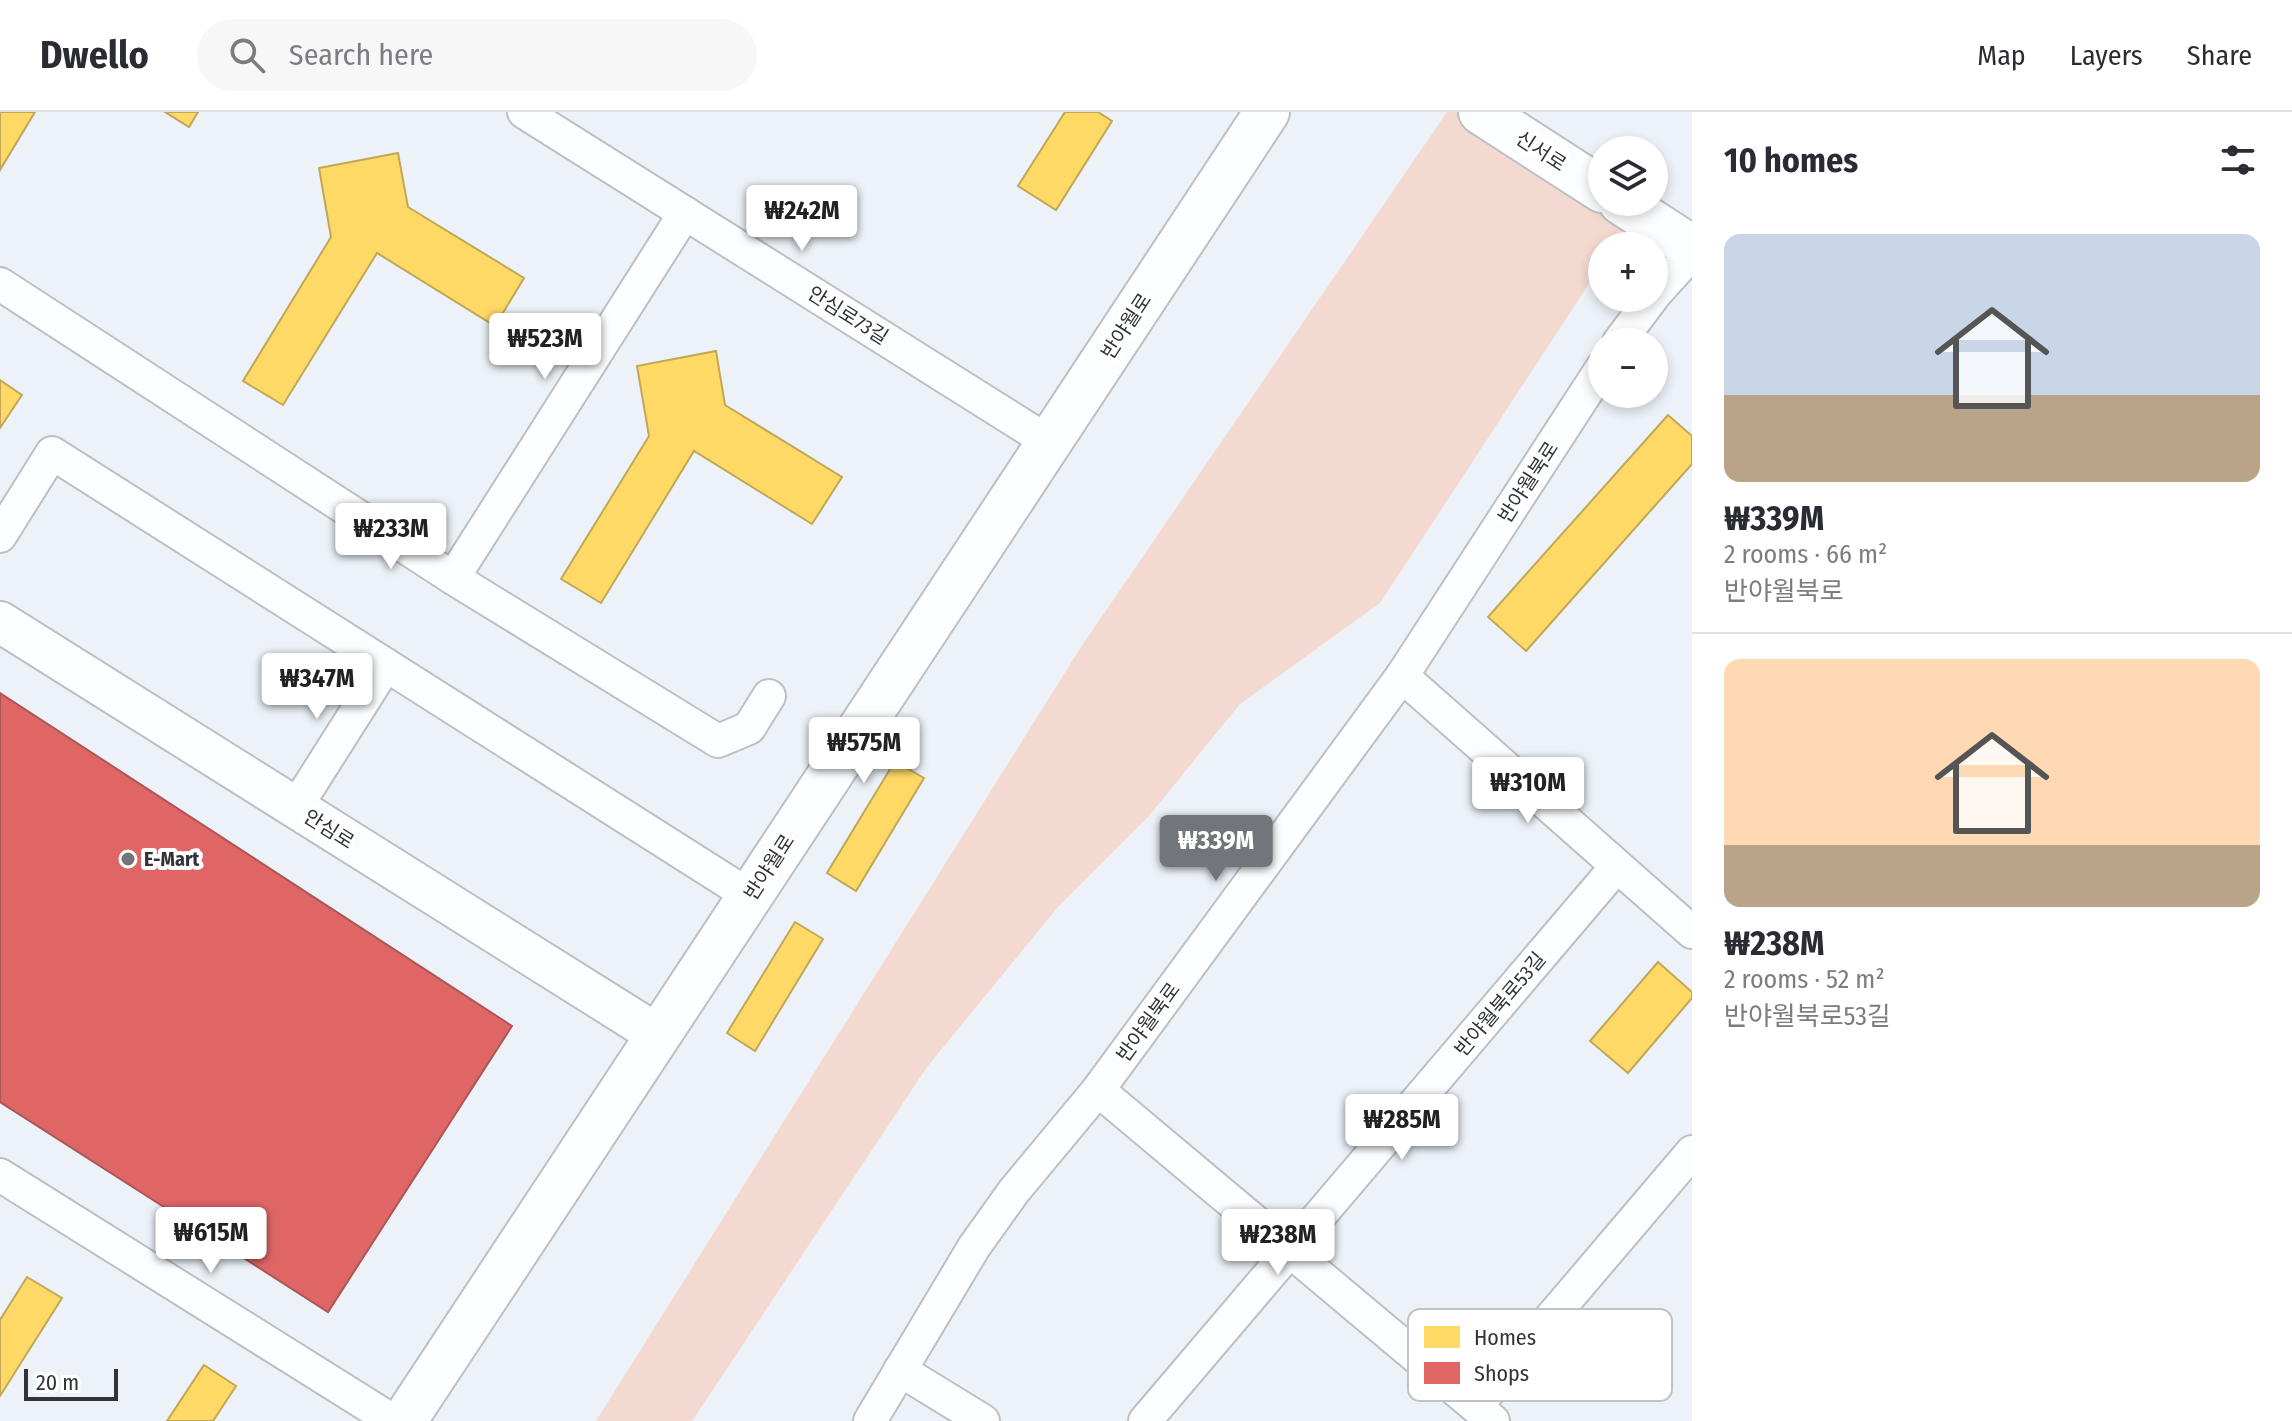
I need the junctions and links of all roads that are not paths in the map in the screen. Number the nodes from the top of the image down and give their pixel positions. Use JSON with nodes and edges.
{"nodes":[{"id":1,"x":524,"y":112,"type":"edge"},
{"id":2,"x":1267,"y":112,"type":"edge"},
{"id":3,"x":1481,"y":112,"type":"edge"},
{"id":4,"x":1588,"y":181,"type":"edge"},
{"id":5,"x":685,"y":213,"type":"junction"},
{"id":6,"x":1642,"y":216,"type":"edge"},
{"id":7,"x":1692,"y":250,"type":"edge"},
{"id":8,"x":1668,"y":279,"type":"edge"},
{"id":9,"x":0,"y":284,"type":"edge"},
{"id":10,"x":1642,"y":312,"type":"edge"},
{"id":11,"x":1630,"y":328,"type":"edge"},
{"id":12,"x":1588,"y":390,"type":"edge"},
{"id":13,"x":1049,"y":442,"type":"junction"},
{"id":14,"x":0,"y":536,"type":"edge"},
{"id":15,"x":453,"y":578,"type":"junction"},
{"id":16,"x":0,"y":622,"type":"edge"},
{"id":17,"x":386,"y":665,"type":"junction"},
{"id":18,"x":1402,"y":676,"type":"junction"},
{"id":19,"x":769,"y":696,"type":"dead end"},
{"id":20,"x":296,"y":807,"type":"junction"},
{"id":21,"x":1617,"y":866,"type":"junction"},
{"id":22,"x":750,"y":896,"type":"junction"},
{"id":23,"x":1692,"y":932,"type":"edge"},
{"id":24,"x":658,"y":1035,"type":"junction"},
{"id":25,"x":1098,"y":1090,"type":"junction"},
{"id":26,"x":1692,"y":1152,"type":"edge"},
{"id":27,"x":0,"y":1175,"type":"edge"},
{"id":28,"x":1290,"y":1251,"type":"junction"},
{"id":29,"x":1567,"y":1309,"type":"edge"},
{"id":30,"x":1408,"y":1350,"type":"edge"},
{"id":31,"x":900,"y":1370,"type":"junction"},
{"id":32,"x":1469,"y":1401,"type":"edge"},
{"id":33,"x":1484,"y":1414,"type":"edge"},
{"id":34,"x":393,"y":1421,"type":"edge"},
{"id":35,"x":404,"y":1421,"type":"edge"},
{"id":36,"x":870,"y":1421,"type":"edge"},
{"id":37,"x":983,"y":1421,"type":"edge"},
{"id":38,"x":1145,"y":1421,"type":"edge"}],
"edges":[{"from":1,"to":5,"type":"street","name":"안심로73길"},
{"from":2,"to":13,"type":"main road","name":"반야월로"},
{"from":3,"to":4,"type":"main road","name":"신서로"},
{"from":5,"to":13,"type":"street","name":"안심로73길"},
{"from":5,"to":15,"type":"street"},
{"from":6,"to":7,"type":"main road"},
{"from":7,"to":8,"type":"street"},
{"from":9,"to":15,"type":"street"},
{"from":10,"to":11,"type":"street"},
{"from":12,"to":18,"type":"street","name":"반야월북로"},
{"from":13,"to":22,"type":"main road","name":"반야월로"},
{"from":14,"to":17,"type":"street"},
{"from":15,"to":19,"type":"street"},
{"from":16,"to":20,"type":"street","name":"안심로"},
{"from":17,"to":20,"type":"street"},
{"from":17,"to":22,"type":"street"},
{"from":18,"to":21,"type":"street"},
{"from":18,"to":25,"type":"street","name":"반야월북로"},
{"from":20,"to":24,"type":"street","name":"안심로"},
{"from":21,"to":23,"type":"street"},
{"from":21,"to":28,"type":"street","name":"반야월북로53길"},
{"from":22,"to":24,"type":"main road","name":"반야월로"},
{"from":24,"to":35,"type":"main road","name":"반야월로"},
{"from":25,"to":28,"type":"street"},
{"from":25,"to":31,"type":"street","name":"반야월북로"},
{"from":26,"to":29,"type":"street"},
{"from":27,"to":34,"type":"street"},
{"from":28,"to":30,"type":"street"},
{"from":28,"to":38,"type":"street","name":"반야월북로53길"},
{"from":31,"to":36,"type":"street","name":"반야월북로"},
{"from":31,"to":37,"type":"street"},
{"from":32,"to":33,"type":"street"}]}
